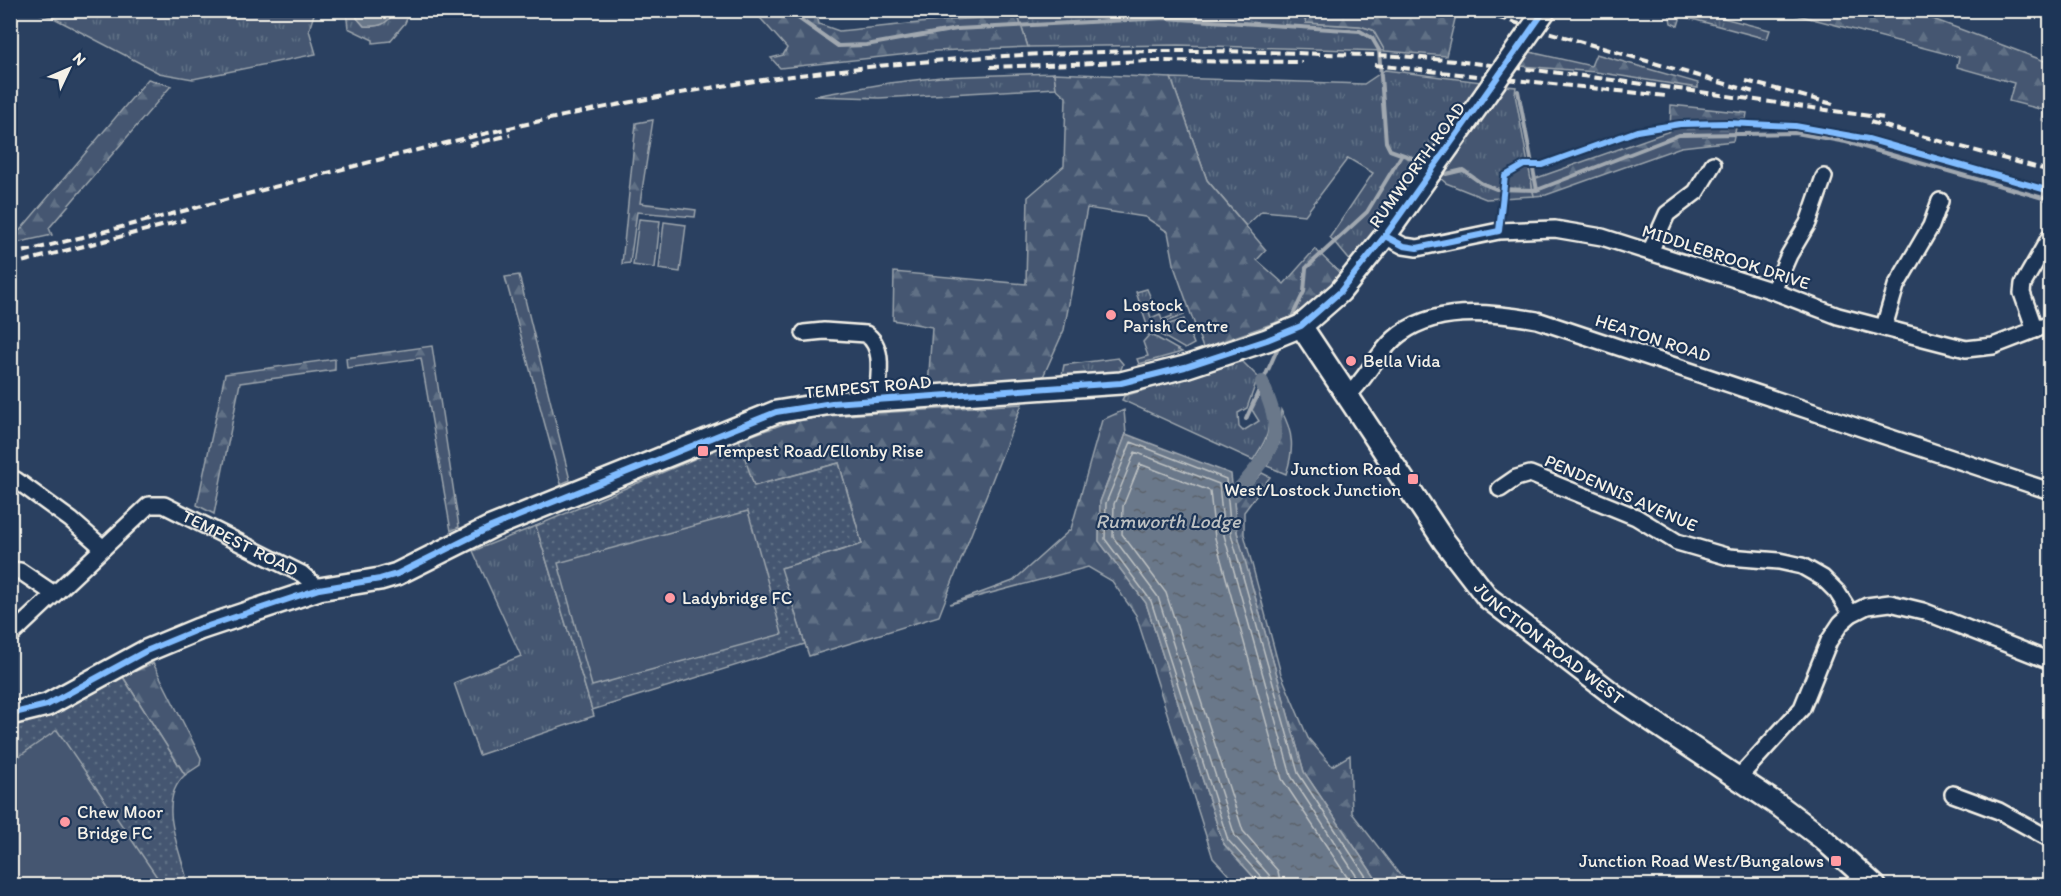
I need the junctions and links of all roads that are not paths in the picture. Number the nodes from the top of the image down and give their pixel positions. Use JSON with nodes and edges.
{"nodes":[{"id":1,"x":1545,"y":10,"type":"edge"},
{"id":2,"x":1713,"y":164,"type":"dead end"},
{"id":3,"x":1824,"y":177,"type":"dead end"},
{"id":4,"x":1942,"y":210,"type":"dead end"},
{"id":5,"x":1385,"y":236,"type":"junction"},
{"id":6,"x":2050,"y":237,"type":"edge"},
{"id":7,"x":1650,"y":252,"type":"junction"},
{"id":8,"x":2047,"y":255,"type":"edge"},
{"id":9,"x":1773,"y":291,"type":"junction"},
{"id":10,"x":2050,"y":324,"type":"edge"},
{"id":11,"x":1301,"y":326,"type":"junction"},
{"id":12,"x":1884,"y":327,"type":"junction"},
{"id":13,"x":2035,"y":330,"type":"junction"},
{"id":14,"x":804,"y":333,"type":"dead end"},
{"id":15,"x":1347,"y":396,"type":"junction"},
{"id":16,"x":877,"y":399,"type":"junction"},
{"id":17,"x":15,"y":477,"type":"edge"},
{"id":18,"x":1500,"y":489,"type":"dead end"},
{"id":19,"x":2050,"y":491,"type":"edge"},
{"id":20,"x":103,"y":548,"type":"junction"},
{"id":21,"x":10,"y":570,"type":"edge"},
{"id":22,"x":319,"y":589,"type":"junction"},
{"id":23,"x":54,"y":594,"type":"junction"},
{"id":24,"x":1851,"y":614,"type":"junction"},
{"id":25,"x":10,"y":636,"type":"edge"},
{"id":26,"x":2050,"y":661,"type":"edge"},
{"id":27,"x":10,"y":714,"type":"edge"},
{"id":28,"x":1739,"y":777,"type":"junction"},
{"id":29,"x":1953,"y":794,"type":"dead end"},
{"id":30,"x":2050,"y":839,"type":"edge"},
{"id":31,"x":1875,"y":885,"type":"edge"}],
"edges":[{"from":1,"to":5,"type":"street","name":"RUMWORTH ROAD","bridge":true},
{"from":2,"to":7,"type":"street"},
{"from":3,"to":9,"type":"street"},
{"from":4,"to":12,"type":"street"},
{"from":5,"to":7,"type":"street","name":"MIDDLEBROOK DRIVE"},
{"from":5,"to":11,"type":"street","name":"RUMWORTH ROAD"},
{"from":6,"to":8,"type":"street"},
{"from":7,"to":9,"type":"street","name":"MIDDLEBROOK DRIVE"},
{"from":8,"to":13,"type":"street"},
{"from":9,"to":12,"type":"street","name":"MIDDLEBROOK DRIVE"},
{"from":10,"to":13,"type":"street","name":"MIDDLEBROOK DRIVE"},
{"from":11,"to":15,"type":"street","name":"JUNCTION ROAD WEST"},
{"from":11,"to":16,"type":"street","name":"TEMPEST ROAD"},
{"from":12,"to":13,"type":"street","name":"MIDDLEBROOK DRIVE"},
{"from":14,"to":16,"type":"street"},
{"from":15,"to":19,"type":"street","name":"HEATON ROAD"},
{"from":15,"to":28,"type":"street","name":"JUNCTION ROAD WEST"},
{"from":16,"to":22,"type":"street","name":"TEMPEST ROAD"},
{"from":17,"to":20,"type":"street"},
{"from":18,"to":24,"type":"street","name":"PENDENNIS AVENUE"},
{"from":20,"to":22,"type":"street","name":"TEMPEST ROAD"},
{"from":20,"to":23,"type":"street","name":"TEMPEST ROAD"},
{"from":21,"to":23,"type":"street"},
{"from":22,"to":27,"type":"street"},
{"from":23,"to":25,"type":"street","name":"TEMPEST ROAD"},
{"from":24,"to":26,"type":"street"},
{"from":24,"to":28,"type":"street"},
{"from":28,"to":31,"type":"street","name":"JUNCTION ROAD WEST"},
{"from":29,"to":30,"type":"street"}]}
